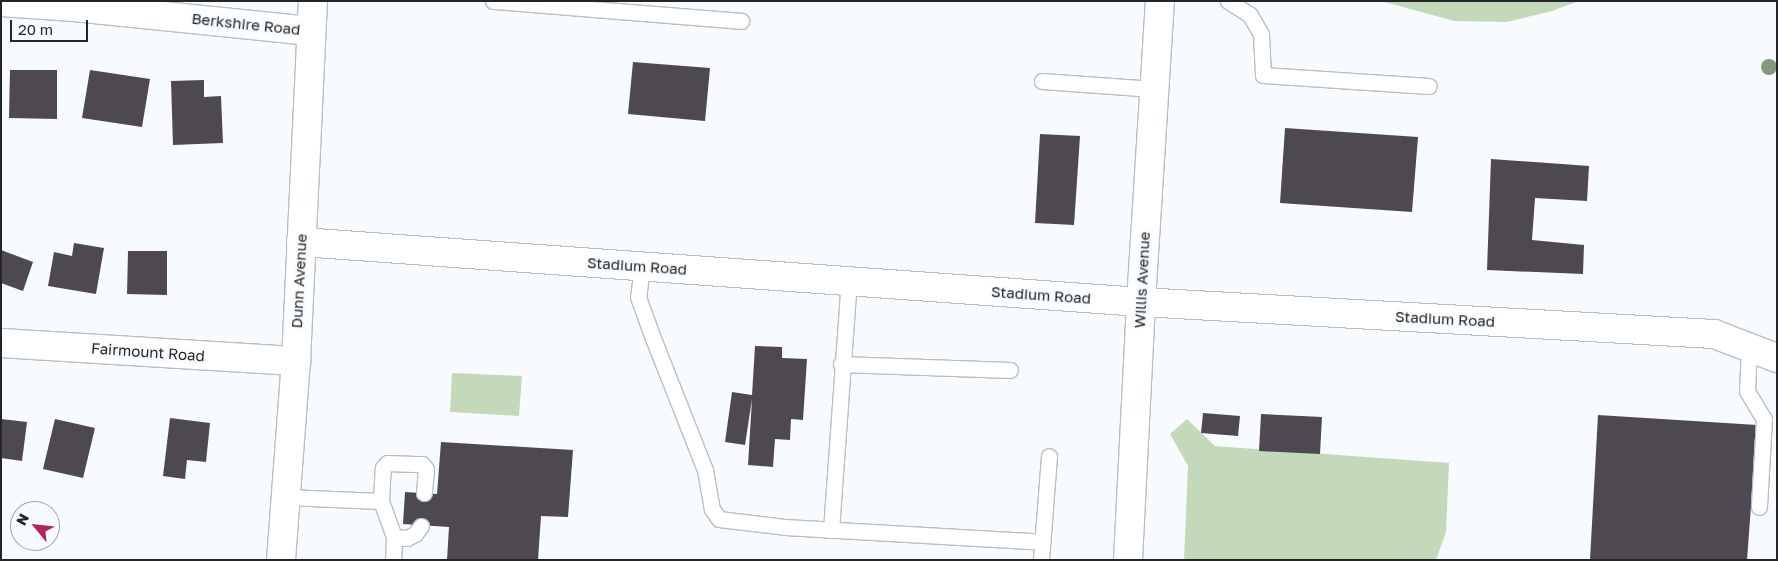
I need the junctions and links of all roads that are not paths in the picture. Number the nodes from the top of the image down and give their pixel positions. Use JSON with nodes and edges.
{"nodes":[{"id":1,"x":313,"y":1,"type":"edge"},
{"id":2,"x":493,"y":1,"type":"edge"},
{"id":3,"x":1160,"y":1,"type":"edge"},
{"id":4,"x":1228,"y":1,"type":"edge"},
{"id":5,"x":1,"y":2,"type":"edge"},
{"id":6,"x":74,"y":4,"type":"edge"},
{"id":7,"x":741,"y":20,"type":"dead end"},
{"id":8,"x":311,"y":31,"type":"junction"},
{"id":9,"x":1042,"y":81,"type":"dead end"},
{"id":10,"x":1429,"y":86,"type":"dead end"},
{"id":11,"x":1154,"y":89,"type":"junction"},
{"id":12,"x":301,"y":242,"type":"junction"},
{"id":13,"x":642,"y":266,"type":"junction"},
{"id":14,"x":849,"y":281,"type":"junction"},
{"id":15,"x":1141,"y":302,"type":"junction"},
{"id":16,"x":1,"y":343,"type":"edge"},
{"id":17,"x":1749,"y":348,"type":"junction"},
{"id":18,"x":1777,"y":358,"type":"edge"},
{"id":19,"x":296,"y":362,"type":"junction"},
{"id":20,"x":841,"y":364,"type":"junction"},
{"id":21,"x":1010,"y":370,"type":"dead end"},
{"id":22,"x":1049,"y":456,"type":"dead end"},
{"id":23,"x":424,"y":493,"type":"dead end"},
{"id":24,"x":286,"y":497,"type":"junction"},
{"id":25,"x":381,"y":501,"type":"junction"},
{"id":26,"x":1759,"y":507,"type":"dead end"},
{"id":27,"x":421,"y":526,"type":"dead end"},
{"id":28,"x":831,"y":530,"type":"junction"},
{"id":29,"x":394,"y":537,"type":"junction"},
{"id":30,"x":1043,"y":542,"type":"junction"},
{"id":31,"x":281,"y":560,"type":"edge"},
{"id":32,"x":393,"y":560,"type":"edge"},
{"id":33,"x":1041,"y":560,"type":"edge"},
{"id":34,"x":1128,"y":560,"type":"edge"}],
"edges":[{"from":1,"to":8,"type":"street","name":"Dunn Avenue"},
{"from":2,"to":7,"type":"lane"},
{"from":3,"to":11,"type":"street","name":"Willis Avenue"},
{"from":4,"to":10,"type":"lane"},
{"from":5,"to":6,"type":"street","name":"Berkshire Road"},
{"from":6,"to":8,"type":"street","name":"Berkshire Road"},
{"from":8,"to":12,"type":"street","name":"Dunn Avenue"},
{"from":9,"to":11,"type":"lane"},
{"from":11,"to":15,"type":"street","name":"Willis Avenue"},
{"from":12,"to":13,"type":"street","name":"Stadium Road"},
{"from":12,"to":19,"type":"street","name":"Dunn Avenue"},
{"from":13,"to":14,"type":"street","name":"Stadium Road"},
{"from":13,"to":28,"type":"lane"},
{"from":14,"to":15,"type":"street","name":"Stadium Road"},
{"from":14,"to":20,"type":"lane"},
{"from":15,"to":17,"type":"street","name":"Stadium Road"},
{"from":15,"to":34,"type":"street","name":"Willis Avenue"},
{"from":16,"to":19,"type":"street","name":"Fairmount Road"},
{"from":17,"to":18,"type":"street","name":"Stadium Road"},
{"from":17,"to":26,"type":"lane"},
{"from":19,"to":24,"type":"street","name":"Dunn Avenue"},
{"from":20,"to":21,"type":"lane"},
{"from":20,"to":28,"type":"lane"},
{"from":22,"to":30,"type":"lane"},
{"from":23,"to":25,"type":"lane"},
{"from":24,"to":25,"type":"lane"},
{"from":24,"to":31,"type":"street","name":"Dunn Avenue"},
{"from":25,"to":29,"type":"lane"},
{"from":27,"to":29,"type":"lane"},
{"from":28,"to":30,"type":"lane"},
{"from":29,"to":32,"type":"lane"},
{"from":30,"to":33,"type":"lane"}]}
